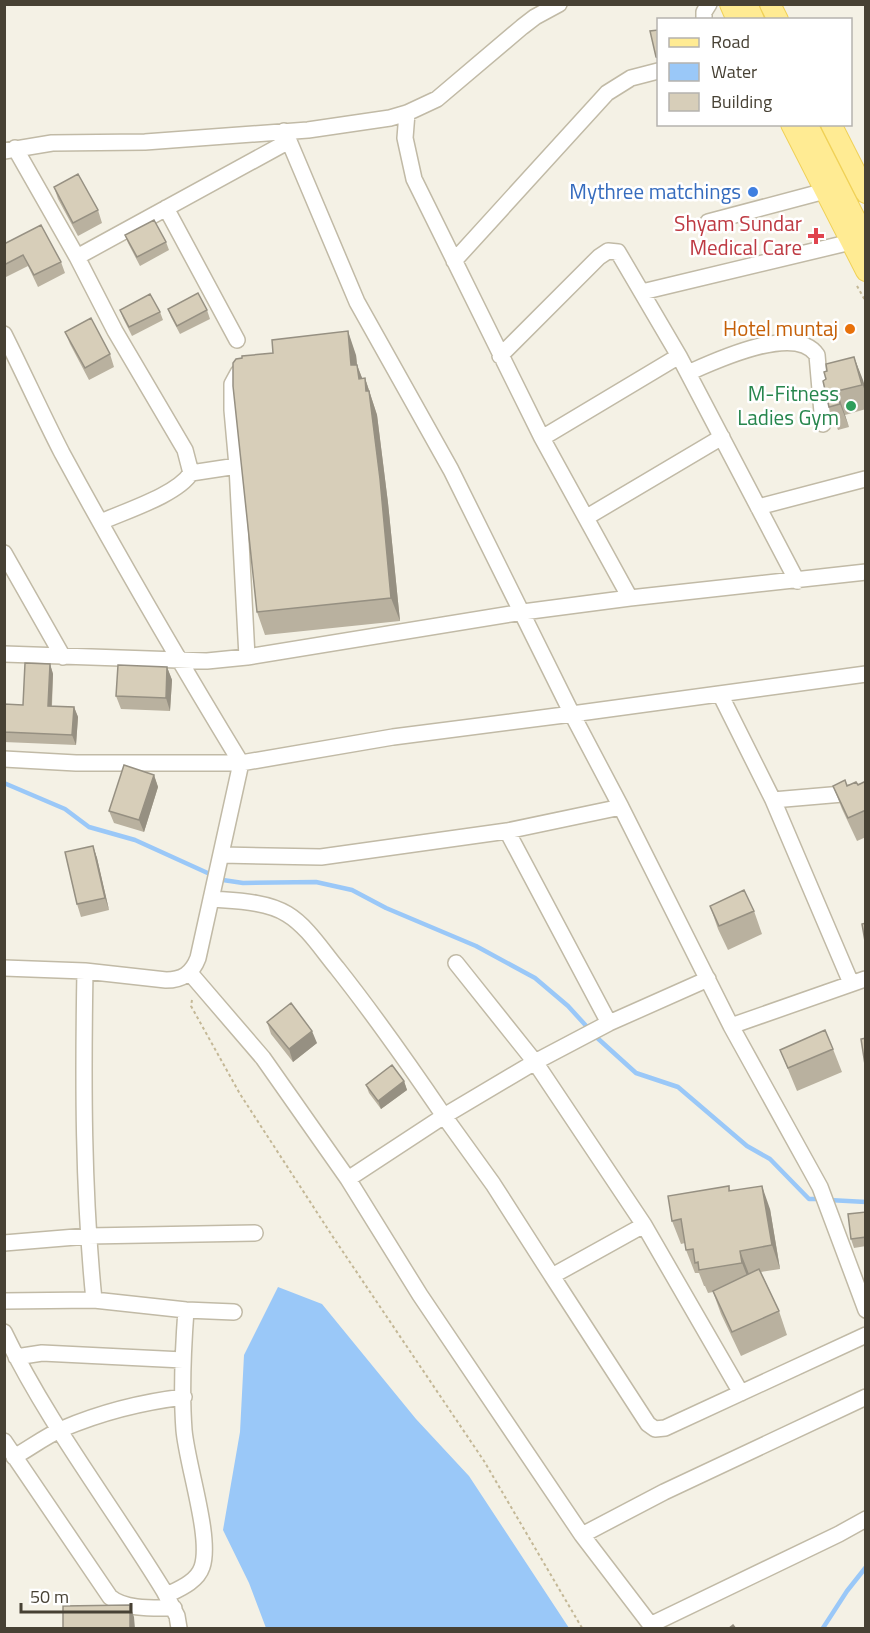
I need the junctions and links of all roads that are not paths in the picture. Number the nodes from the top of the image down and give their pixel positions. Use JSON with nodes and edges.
{"nodes":[{"id":1,"x":559,"y":4,"type":"edge"},
{"id":2,"x":709,"y":4,"type":"edge"},
{"id":3,"x":730,"y":4,"type":"edge"},
{"id":4,"x":747,"y":4,"type":"edge"},
{"id":5,"x":770,"y":4,"type":"edge"},
{"id":6,"x":704,"y":18,"type":"edge"},
{"id":7,"x":736,"y":18,"type":"edge"},
{"id":8,"x":753,"y":18,"type":"edge"},
{"id":9,"x":777,"y":18,"type":"edge"},
{"id":10,"x":657,"y":71,"type":"edge"},
{"id":11,"x":407,"y":113,"type":"junction"},
{"id":12,"x":792,"y":126,"type":"edge"},
{"id":13,"x":808,"y":126,"type":"edge"},
{"id":14,"x":832,"y":126,"type":"edge"},
{"id":15,"x":286,"y":136,"type":"junction"},
{"id":16,"x":10,"y":149,"type":"edge"},
{"id":17,"x":825,"y":191,"type":"junction"},
{"id":18,"x":866,"y":193,"type":"edge"},
{"id":19,"x":166,"y":208,"type":"junction"},
{"id":20,"x":708,"y":222,"type":"dead end"},
{"id":21,"x":858,"y":241,"type":"edge"},
{"id":22,"x":77,"y":257,"type":"junction"},
{"id":23,"x":454,"y":261,"type":"junction"},
{"id":24,"x":866,"y":271,"type":"edge"},
{"id":25,"x":642,"y":292,"type":"junction"},
{"id":26,"x":4,"y":334,"type":"edge"},
{"id":27,"x":237,"y":340,"type":"dead end"},
{"id":28,"x":500,"y":356,"type":"junction"},
{"id":29,"x":679,"y":356,"type":"junction"},
{"id":30,"x":254,"y":361,"type":"edge"},
{"id":31,"x":688,"y":373,"type":"junction"},
{"id":32,"x":824,"y":424,"type":"dead end"},
{"id":33,"x":722,"y":437,"type":"junction"},
{"id":34,"x":542,"y":438,"type":"junction"},
{"id":35,"x":237,"y":466,"type":"junction"},
{"id":36,"x":191,"y":473,"type":"junction"},
{"id":37,"x":864,"y":479,"type":"edge"},
{"id":38,"x":758,"y":507,"type":"junction"},
{"id":39,"x":587,"y":517,"type":"junction"},
{"id":40,"x":101,"y":522,"type":"junction"},
{"id":41,"x":6,"y":557,"type":"edge"},
{"id":42,"x":866,"y":573,"type":"edge"},
{"id":43,"x":797,"y":581,"type":"junction"},
{"id":44,"x":630,"y":598,"type":"junction"},
{"id":45,"x":523,"y":612,"type":"junction"},
{"id":46,"x":4,"y":654,"type":"edge"},
{"id":47,"x":63,"y":657,"type":"junction"},
{"id":48,"x":247,"y":657,"type":"junction"},
{"id":49,"x":178,"y":660,"type":"junction"},
{"id":50,"x":866,"y":674,"type":"edge"},
{"id":51,"x":720,"y":694,"type":"junction"},
{"id":52,"x":572,"y":714,"type":"junction"},
{"id":53,"x":4,"y":759,"type":"edge"},
{"id":54,"x":241,"y":763,"type":"junction"},
{"id":55,"x":866,"y":792,"type":"edge"},
{"id":56,"x":773,"y":800,"type":"junction"},
{"id":57,"x":621,"y":807,"type":"junction"},
{"id":58,"x":507,"y":831,"type":"junction"},
{"id":59,"x":220,"y":858,"type":"junction"},
{"id":60,"x":213,"y":894,"type":"junction"},
{"id":61,"x":456,"y":963,"type":"dead end"},
{"id":62,"x":4,"y":968,"type":"edge"},
{"id":63,"x":866,"y":968,"type":"edge"},
{"id":64,"x":85,"y":972,"type":"junction"},
{"id":65,"x":193,"y":976,"type":"junction"},
{"id":66,"x":708,"y":979,"type":"junction"},
{"id":67,"x":861,"y":984,"type":"edge"},
{"id":68,"x":605,"y":1025,"type":"junction"},
{"id":69,"x":731,"y":1026,"type":"junction"},
{"id":70,"x":535,"y":1062,"type":"junction"},
{"id":71,"x":444,"y":1116,"type":"junction"},
{"id":72,"x":348,"y":1179,"type":"junction"},
{"id":73,"x":644,"y":1225,"type":"junction"},
{"id":74,"x":255,"y":1233,"type":"dead end"},
{"id":75,"x":87,"y":1236,"type":"junction"},
{"id":76,"x":4,"y":1243,"type":"edge"},
{"id":77,"x":552,"y":1276,"type":"junction"},
{"id":78,"x":94,"y":1300,"type":"junction"},
{"id":79,"x":4,"y":1301,"type":"edge"},
{"id":80,"x":186,"y":1310,"type":"junction"},
{"id":81,"x":866,"y":1310,"type":"edge"},
{"id":82,"x":234,"y":1312,"type":"dead end"},
{"id":83,"x":4,"y":1332,"type":"edge"},
{"id":84,"x":866,"y":1335,"type":"edge"},
{"id":85,"x":16,"y":1357,"type":"junction"},
{"id":86,"x":183,"y":1360,"type":"junction"},
{"id":87,"x":741,"y":1393,"type":"junction"},
{"id":88,"x":184,"y":1397,"type":"junction"},
{"id":89,"x":866,"y":1397,"type":"edge"},
{"id":90,"x":61,"y":1430,"type":"junction"},
{"id":91,"x":4,"y":1441,"type":"edge"},
{"id":92,"x":14,"y":1457,"type":"junction"},
{"id":93,"x":866,"y":1519,"type":"edge"},
{"id":94,"x":582,"y":1535,"type":"junction"},
{"id":95,"x":170,"y":1602,"type":"junction"},
{"id":96,"x":651,"y":1627,"type":"edge"},
{"id":97,"x":178,"y":1629,"type":"edge"}],
"edges":[{"from":1,"to":11,"type":"street"},
{"from":2,"to":6,"type":"street"},
{"from":3,"to":7,"type":"main road"},
{"from":4,"to":8,"type":"main road"},
{"from":5,"to":9,"type":"main road"},
{"from":10,"to":23,"type":"street"},
{"from":11,"to":15,"type":"street"},
{"from":11,"to":23,"type":"street"},
{"from":12,"to":17,"type":"main road"},
{"from":13,"to":21,"type":"main road"},
{"from":14,"to":18,"type":"main road"},
{"from":15,"to":16,"type":"street"},
{"from":15,"to":19,"type":"street"},
{"from":15,"to":45,"type":"street"},
{"from":16,"to":22,"type":"street"},
{"from":17,"to":20,"type":"street"},
{"from":17,"to":21,"type":"main road"},
{"from":19,"to":22,"type":"street"},
{"from":19,"to":27,"type":"street"},
{"from":21,"to":24,"type":"main road"},
{"from":21,"to":25,"type":"street"},
{"from":22,"to":36,"type":"street"},
{"from":23,"to":28,"type":"street"},
{"from":25,"to":28,"type":"street"},
{"from":25,"to":29,"type":"street"},
{"from":26,"to":40,"type":"street"},
{"from":28,"to":34,"type":"street"},
{"from":29,"to":31,"type":"street"},
{"from":29,"to":34,"type":"street"},
{"from":30,"to":35,"type":"street"},
{"from":31,"to":32,"type":"street"},
{"from":31,"to":33,"type":"street"},
{"from":33,"to":38,"type":"street"},
{"from":33,"to":39,"type":"street"},
{"from":34,"to":39,"type":"street"},
{"from":35,"to":36,"type":"street"},
{"from":35,"to":48,"type":"street"},
{"from":36,"to":40,"type":"street"},
{"from":37,"to":38,"type":"street"},
{"from":38,"to":43,"type":"street"},
{"from":39,"to":44,"type":"street"},
{"from":40,"to":49,"type":"street"},
{"from":41,"to":47,"type":"street"},
{"from":42,"to":43,"type":"street"},
{"from":43,"to":44,"type":"street"},
{"from":44,"to":45,"type":"street"},
{"from":45,"to":48,"type":"street"},
{"from":45,"to":52,"type":"street"},
{"from":46,"to":47,"type":"street"},
{"from":47,"to":49,"type":"street"},
{"from":48,"to":49,"type":"street"},
{"from":49,"to":54,"type":"street"},
{"from":50,"to":51,"type":"street"},
{"from":51,"to":52,"type":"street"},
{"from":51,"to":56,"type":"street"},
{"from":52,"to":54,"type":"street"},
{"from":52,"to":57,"type":"street"},
{"from":53,"to":54,"type":"street"},
{"from":54,"to":59,"type":"street"},
{"from":55,"to":56,"type":"street"},
{"from":56,"to":67,"type":"street"},
{"from":57,"to":58,"type":"street"},
{"from":57,"to":66,"type":"street"},
{"from":58,"to":59,"type":"street"},
{"from":58,"to":68,"type":"street"},
{"from":59,"to":60,"type":"street"},
{"from":60,"to":65,"type":"street"},
{"from":60,"to":71,"type":"street"},
{"from":61,"to":70,"type":"street"},
{"from":62,"to":64,"type":"street"},
{"from":63,"to":67,"type":"street"},
{"from":64,"to":65,"type":"street"},
{"from":64,"to":75,"type":"street"},
{"from":65,"to":72,"type":"street"},
{"from":66,"to":68,"type":"street"},
{"from":66,"to":69,"type":"street"},
{"from":67,"to":69,"type":"street"},
{"from":68,"to":70,"type":"street"},
{"from":69,"to":81,"type":"street"},
{"from":70,"to":71,"type":"street"},
{"from":70,"to":73,"type":"street"},
{"from":71,"to":72,"type":"street"},
{"from":71,"to":77,"type":"street"},
{"from":72,"to":94,"type":"street"},
{"from":73,"to":77,"type":"street"},
{"from":73,"to":87,"type":"street"},
{"from":74,"to":75,"type":"street"},
{"from":75,"to":76,"type":"street"},
{"from":75,"to":78,"type":"street"},
{"from":77,"to":87,"type":"street"},
{"from":78,"to":79,"type":"street"},
{"from":78,"to":80,"type":"street"},
{"from":80,"to":82,"type":"street"},
{"from":80,"to":86,"type":"street"},
{"from":83,"to":85,"type":"street"},
{"from":84,"to":87,"type":"street"},
{"from":85,"to":86,"type":"street"},
{"from":85,"to":90,"type":"street"},
{"from":86,"to":88,"type":"street"},
{"from":88,"to":90,"type":"street"},
{"from":88,"to":95,"type":"street"},
{"from":89,"to":94,"type":"street"},
{"from":90,"to":92,"type":"street"},
{"from":90,"to":95,"type":"street"},
{"from":91,"to":92,"type":"street"},
{"from":92,"to":95,"type":"street"},
{"from":93,"to":96,"type":"street"},
{"from":94,"to":96,"type":"street"},
{"from":95,"to":97,"type":"street"}]}
